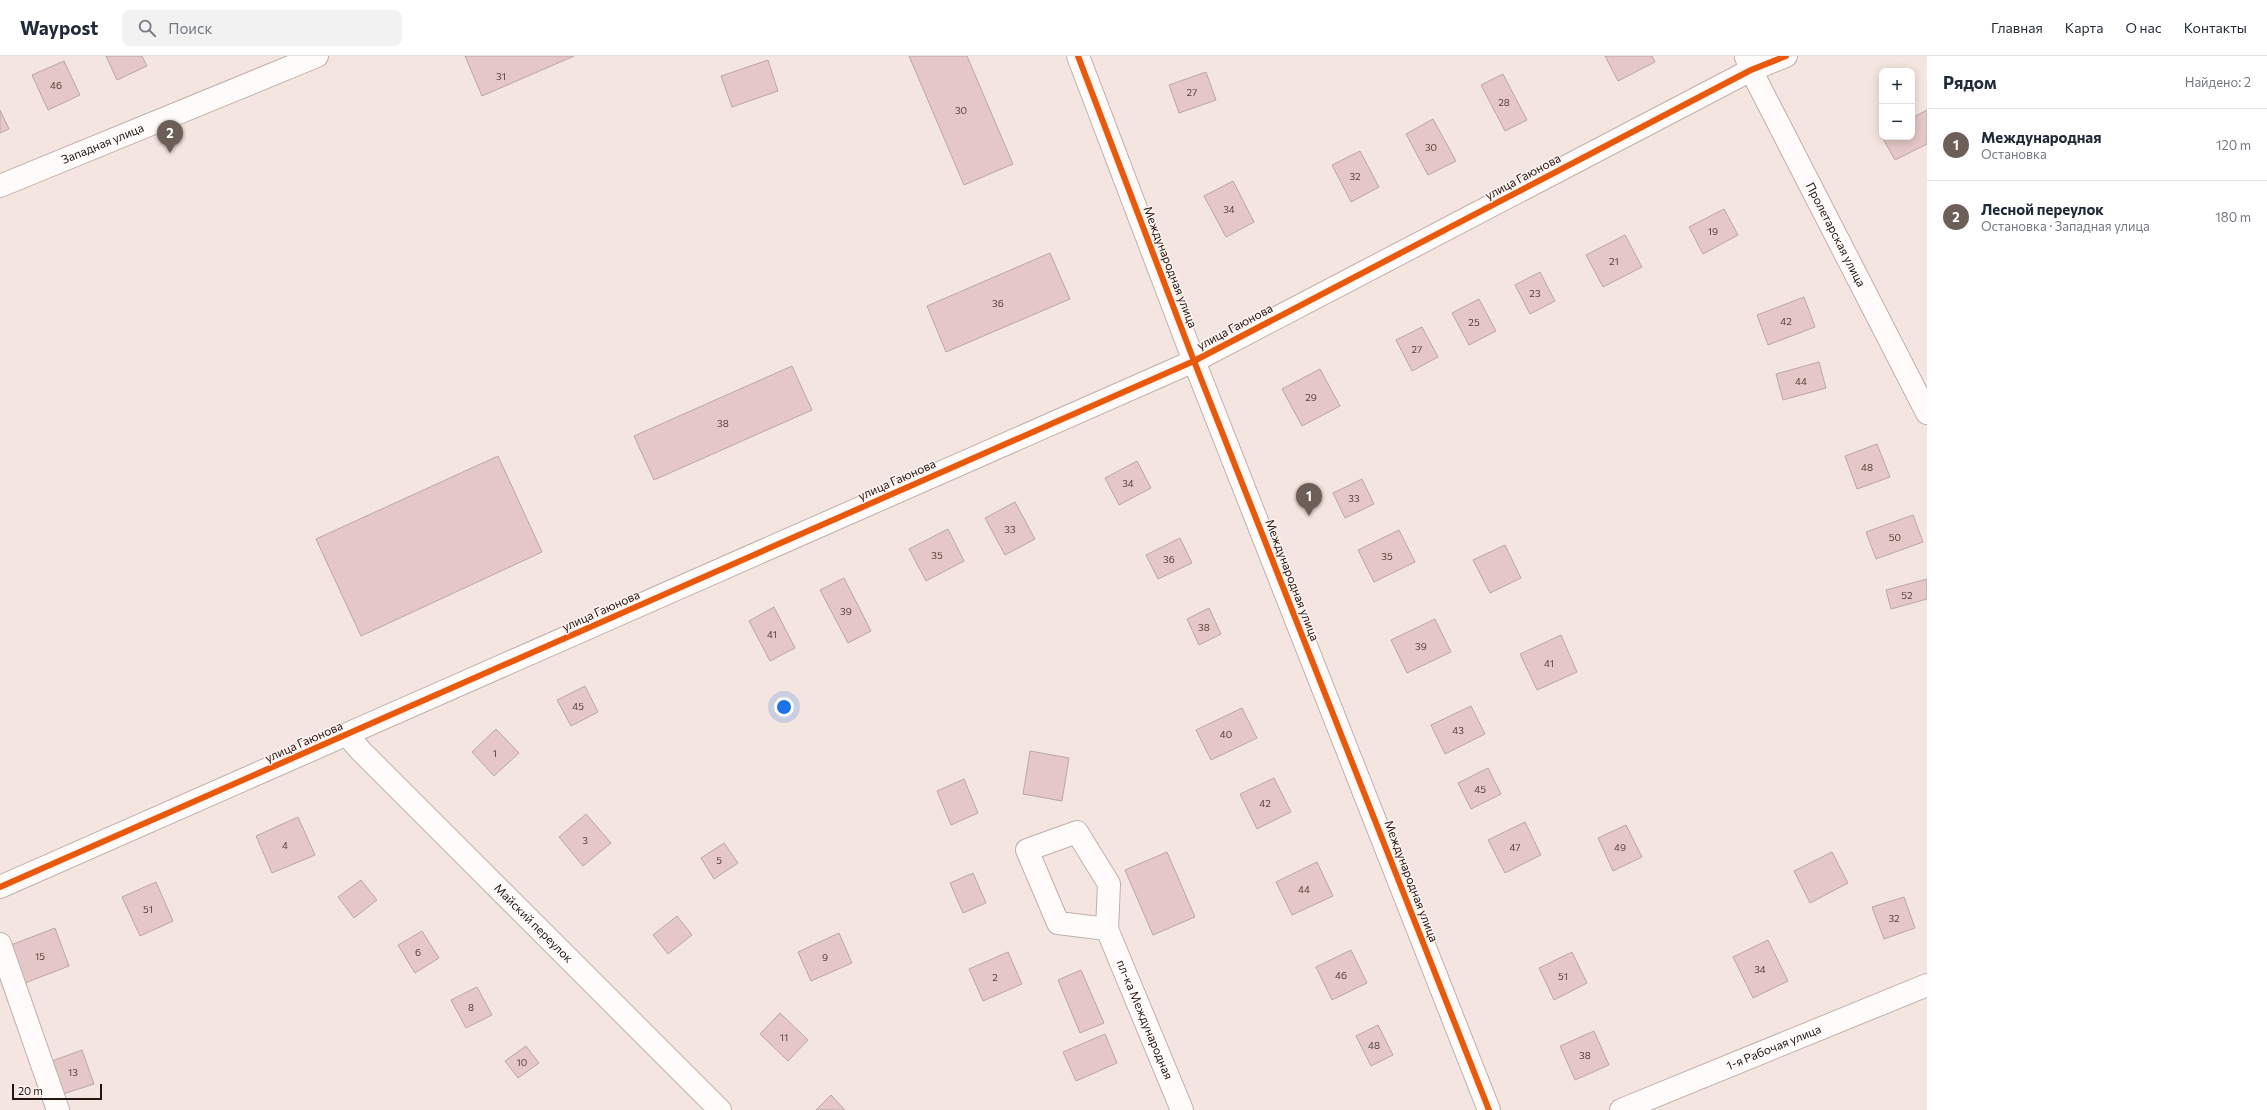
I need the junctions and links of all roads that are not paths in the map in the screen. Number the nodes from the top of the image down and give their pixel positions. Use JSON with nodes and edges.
{"nodes":[{"id":1,"x":317,"y":56,"type":"edge"},
{"id":2,"x":1078,"y":56,"type":"edge"},
{"id":3,"x":1786,"y":56,"type":"edge"},
{"id":4,"x":1748,"y":63,"type":"edge"},
{"id":5,"x":0,"y":186,"type":"edge"},
{"id":6,"x":1194,"y":361,"type":"junction"},
{"id":7,"x":1927,"y":413,"type":"edge"},
{"id":8,"x":347,"y":735,"type":"junction"},
{"id":9,"x":0,"y":888,"type":"edge"},
{"id":10,"x":1107,"y":929,"type":"junction"},
{"id":11,"x":0,"y":944,"type":"edge"},
{"id":12,"x":1927,"y":985,"type":"edge"},
{"id":13,"x":58,"y":1110,"type":"edge"},
{"id":14,"x":720,"y":1110,"type":"edge"},
{"id":15,"x":1182,"y":1110,"type":"edge"},
{"id":16,"x":1489,"y":1110,"type":"edge"},
{"id":17,"x":1621,"y":1110,"type":"edge"}],
"edges":[{"from":1,"to":5,"type":"street","name":"Западная улица"},
{"from":2,"to":6,"type":"street","name":"Международная улица"},
{"from":3,"to":4,"type":"street","name":"улица Гаюнова"},
{"from":4,"to":6,"type":"street","name":"улица Гаюнова"},
{"from":4,"to":7,"type":"street","name":"Пролетарская улица"},
{"from":6,"to":8,"type":"street","name":"улица Гаюнова"},
{"from":6,"to":16,"type":"street","name":"Международная улица"},
{"from":8,"to":9,"type":"street","name":"улица Гаюнова"},
{"from":8,"to":14,"type":"street","name":"Майский переулок"},
{"from":10,"to":10,"type":"street","name":"пл-ка Международная"},
{"from":10,"to":15,"type":"street","name":"пл-ка Международная"},
{"from":11,"to":13,"type":"street"},
{"from":12,"to":17,"type":"street","name":"1-я Рабочая улица"}]}
